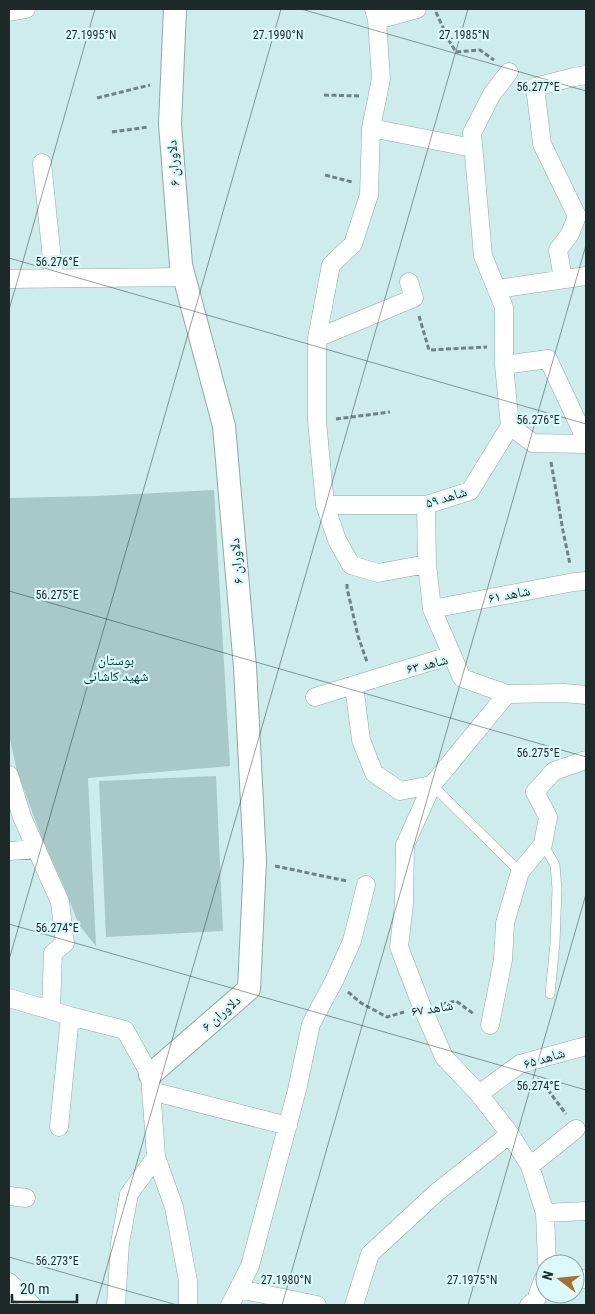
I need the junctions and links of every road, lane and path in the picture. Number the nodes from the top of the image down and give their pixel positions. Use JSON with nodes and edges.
{"nodes":[{"id":1,"x":26,"y":9,"type":"edge"},
{"id":2,"x":175,"y":9,"type":"edge"},
{"id":3,"x":417,"y":9,"type":"edge"},
{"id":4,"x":435,"y":9,"type":"edge"},
{"id":5,"x":9,"y":12,"type":"edge"},
{"id":6,"x":375,"y":14,"type":"edge"},
{"id":7,"x":509,"y":72,"type":"joint"},
{"id":8,"x":586,"y":76,"type":"edge"},
{"id":9,"x":172,"y":80,"type":"junction"},
{"id":10,"x":324,"y":95,"type":"dead end"},
{"id":11,"x":378,"y":97,"type":"junction"},
{"id":12,"x":97,"y":98,"type":"dead end"},
{"id":13,"x":170,"y":124,"type":"junction"},
{"id":14,"x":371,"y":128,"type":"junction"},
{"id":15,"x":112,"y":132,"type":"dead end"},
{"id":16,"x":473,"y":148,"type":"junction"},
{"id":17,"x":42,"y":163,"type":"dead end"},
{"id":18,"x":325,"y":175,"type":"dead end"},
{"id":19,"x":370,"y":186,"type":"junction"},
{"id":20,"x":586,"y":276,"type":"edge"},
{"id":21,"x":184,"y":277,"type":"junction"},
{"id":22,"x":54,"y":278,"type":"junction"},
{"id":23,"x":9,"y":279,"type":"edge"},
{"id":24,"x":563,"y":279,"type":"junction"},
{"id":25,"x":497,"y":289,"type":"junction"},
{"id":26,"x":412,"y":290,"type":"joint"},
{"id":27,"x":317,"y":338,"type":"junction"},
{"id":28,"x":504,"y":346,"type":"junction"},
{"id":29,"x":504,"y":365,"type":"junction"},
{"id":30,"x":390,"y":412,"type":"dead end"},
{"id":31,"x":318,"y":421,"type":"junction"},
{"id":32,"x":510,"y":426,"type":"junction"},
{"id":33,"x":586,"y":440,"type":"edge"},
{"id":34,"x":548,"y":444,"type":"junction"},
{"id":35,"x":586,"y":444,"type":"edge"},
{"id":36,"x":324,"y":505,"type":"junction"},
{"id":37,"x":426,"y":505,"type":"junction"},
{"id":38,"x":427,"y":564,"type":"junction"},
{"id":39,"x":351,"y":565,"type":"junction"},
{"id":40,"x":580,"y":581,"type":"edge"},
{"id":41,"x":432,"y":609,"type":"junction"},
{"id":42,"x":452,"y":655,"type":"junction"},
{"id":43,"x":372,"y":680,"type":"junction"},
{"id":44,"x":354,"y":685,"type":"junction"},
{"id":45,"x":507,"y":694,"type":"junction"},
{"id":46,"x":586,"y":695,"type":"edge"},
{"id":47,"x":315,"y":697,"type":"dead end"},
{"id":48,"x":586,"y":760,"type":"edge"},
{"id":49,"x":9,"y":775,"type":"edge"},
{"id":50,"x":432,"y":785,"type":"junction"},
{"id":51,"x":543,"y":844,"type":"junction"},
{"id":52,"x":36,"y":849,"type":"junction"},
{"id":53,"x":9,"y":851,"type":"edge"},
{"id":54,"x":255,"y":861,"type":"junction"},
{"id":55,"x":520,"y":872,"type":"junction"},
{"id":56,"x":366,"y":885,"type":"joint"},
{"id":57,"x":334,"y":980,"type":"junction"},
{"id":58,"x":550,"y":994,"type":"dead end"},
{"id":59,"x":9,"y":998,"type":"edge"},
{"id":60,"x":422,"y":1007,"type":"junction"},
{"id":61,"x":51,"y":1010,"type":"junction"},
{"id":62,"x":70,"y":1016,"type":"junction"},
{"id":63,"x":490,"y":1025,"type":"joint"},
{"id":64,"x":586,"y":1046,"type":"edge"},
{"id":65,"x":520,"y":1064,"type":"junction"},
{"id":66,"x":150,"y":1083,"type":"junction"},
{"id":67,"x":479,"y":1094,"type":"junction"},
{"id":68,"x":288,"y":1126,"type":"junction"},
{"id":69,"x":59,"y":1127,"type":"dead end"},
{"id":70,"x":576,"y":1129,"type":"joint"},
{"id":71,"x":510,"y":1134,"type":"junction"},
{"id":72,"x":156,"y":1157,"type":"junction"},
{"id":73,"x":530,"y":1166,"type":"junction"},
{"id":74,"x":586,"y":1211,"type":"edge"},
{"id":75,"x":545,"y":1213,"type":"junction"},
{"id":76,"x":545,"y":1254,"type":"edge"},
{"id":77,"x":9,"y":1282,"type":"edge"},
{"id":78,"x":239,"y":1289,"type":"junction"},
{"id":79,"x":32,"y":1305,"type":"edge"},
{"id":80,"x":116,"y":1305,"type":"edge"},
{"id":81,"x":188,"y":1305,"type":"edge"},
{"id":82,"x":230,"y":1305,"type":"edge"},
{"id":83,"x":317,"y":1305,"type":"edge"},
{"id":84,"x":354,"y":1305,"type":"edge"}],
"edges":[{"from":1,"to":5,"type":"street"},
{"from":2,"to":9,"type":"street","name":"دلاوران ۶"},
{"from":3,"to":6,"type":"street"},
{"from":4,"to":7,"type":"path"},
{"from":6,"to":11,"type":"street"},
{"from":7,"to":16,"type":"street"},
{"from":8,"to":24,"type":"street"},
{"from":9,"to":12,"type":"path"},
{"from":9,"to":13,"type":"street","name":"دلاوران ۶"},
{"from":10,"to":11,"type":"path"},
{"from":11,"to":14,"type":"street"},
{"from":13,"to":15,"type":"path"},
{"from":13,"to":21,"type":"street","name":"دلاوران ۶"},
{"from":14,"to":16,"type":"street"},
{"from":14,"to":19,"type":"street"},
{"from":16,"to":25,"type":"street"},
{"from":17,"to":22,"type":"street"},
{"from":18,"to":19,"type":"path"},
{"from":19,"to":27,"type":"street"},
{"from":20,"to":24,"type":"street"},
{"from":21,"to":22,"type":"street"},
{"from":21,"to":54,"type":"street","name":"دلاوران ۶"},
{"from":22,"to":23,"type":"street"},
{"from":24,"to":25,"type":"street"},
{"from":25,"to":28,"type":"street"},
{"from":26,"to":27,"type":"street"},
{"from":26,"to":28,"type":"path"},
{"from":27,"to":31,"type":"street"},
{"from":28,"to":29,"type":"street"},
{"from":29,"to":32,"type":"street"},
{"from":29,"to":33,"type":"street"},
{"from":30,"to":31,"type":"path"},
{"from":31,"to":36,"type":"street"},
{"from":32,"to":34,"type":"street"},
{"from":32,"to":37,"type":"street","name":"شاهد ۵۹"},
{"from":34,"to":35,"type":"street"},
{"from":34,"to":40,"type":"path"},
{"from":36,"to":37,"type":"street","name":"شاهد ۵۹"},
{"from":36,"to":39,"type":"street"},
{"from":37,"to":38,"type":"street"},
{"from":38,"to":39,"type":"street"},
{"from":38,"to":41,"type":"street"},
{"from":39,"to":43,"type":"path"},
{"from":40,"to":41,"type":"street","name":"شاهد ۶۱"},
{"from":41,"to":42,"type":"street"},
{"from":42,"to":43,"type":"street","name":"شاهد ۶۳"},
{"from":42,"to":45,"type":"street","name":"شاهد ۶۳"},
{"from":43,"to":44,"type":"street","name":"شاهد ۶۳"},
{"from":44,"to":47,"type":"street","name":"شاهد ۶۳"},
{"from":44,"to":50,"type":"street"},
{"from":45,"to":46,"type":"street","name":"شاهد ۶۳"},
{"from":45,"to":50,"type":"street"},
{"from":48,"to":51,"type":"street"},
{"from":49,"to":52,"type":"street"},
{"from":50,"to":55,"type":"lane"},
{"from":50,"to":60,"type":"street"},
{"from":51,"to":55,"type":"street"},
{"from":51,"to":58,"type":"lane"},
{"from":52,"to":53,"type":"street"},
{"from":52,"to":61,"type":"street"},
{"from":54,"to":56,"type":"path"},
{"from":54,"to":66,"type":"street","name":"دلاوران ۶"},
{"from":55,"to":63,"type":"street"},
{"from":56,"to":57,"type":"street"},
{"from":57,"to":60,"type":"path","name":"شاهد ۶۷"},
{"from":57,"to":68,"type":"street"},
{"from":59,"to":61,"type":"street"},
{"from":60,"to":63,"type":"path","name":"شاهد ۶۷"},
{"from":60,"to":67,"type":"street"},
{"from":61,"to":62,"type":"street"},
{"from":62,"to":66,"type":"street"},
{"from":62,"to":69,"type":"street"},
{"from":64,"to":65,"type":"street","name":"شاهد ۶۵"},
{"from":65,"to":67,"type":"street","name":"شاهد ۶۵"},
{"from":65,"to":70,"type":"path"},
{"from":66,"to":68,"type":"street"},
{"from":66,"to":72,"type":"street"},
{"from":67,"to":71,"type":"street"},
{"from":68,"to":78,"type":"street"},
{"from":70,"to":73,"type":"street"},
{"from":71,"to":73,"type":"street"},
{"from":71,"to":84,"type":"street"},
{"from":72,"to":80,"type":"street"},
{"from":72,"to":81,"type":"street"},
{"from":73,"to":75,"type":"street"},
{"from":74,"to":75,"type":"street"},
{"from":75,"to":76,"type":"street"},
{"from":77,"to":79,"type":"street"},
{"from":78,"to":82,"type":"street"},
{"from":78,"to":83,"type":"street"}]}
